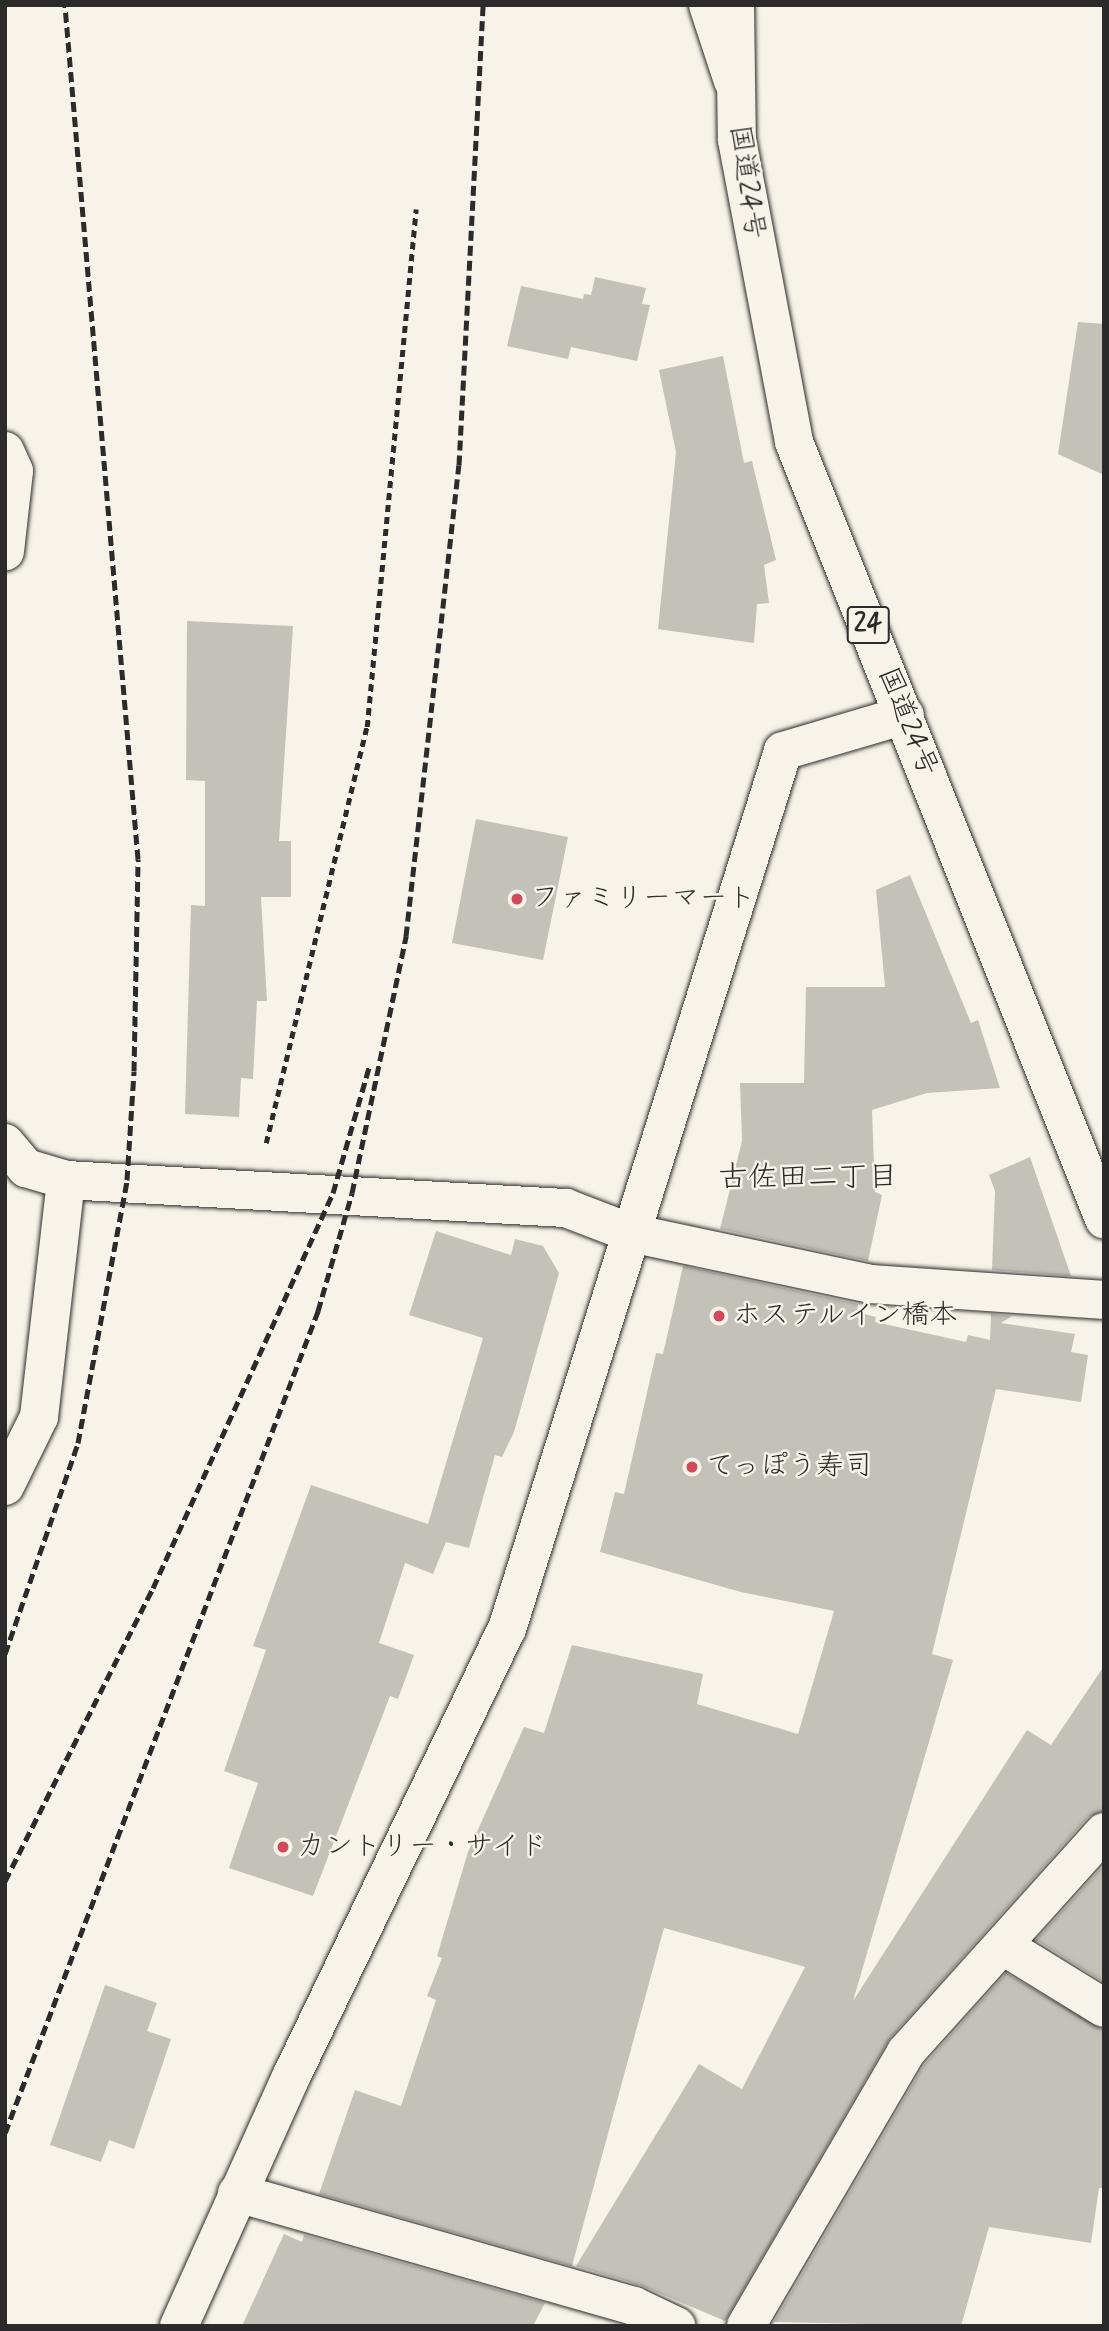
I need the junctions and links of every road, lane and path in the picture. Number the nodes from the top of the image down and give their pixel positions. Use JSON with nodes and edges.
{"nodes":[{"id":1,"x":708,"y":5,"type":"edge"},
{"id":2,"x":735,"y":5,"type":"edge"},
{"id":3,"x":736,"y":90,"type":"junction"},
{"id":4,"x":416,"y":209,"type":"dead end"},
{"id":5,"x":5,"y":451,"type":"edge"},
{"id":6,"x":5,"y":551,"type":"edge"},
{"id":7,"x":905,"y":715,"type":"junction"},
{"id":8,"x":5,"y":1143,"type":"edge"},
{"id":9,"x":66,"y":1180,"type":"junction"},
{"id":10,"x":254,"y":1193,"type":"junction"},
{"id":11,"x":1104,"y":1219,"type":"edge"},
{"id":12,"x":631,"y":1233,"type":"junction"},
{"id":13,"x":1104,"y":1300,"type":"edge"},
{"id":14,"x":5,"y":1486,"type":"edge"},
{"id":15,"x":1104,"y":1832,"type":"edge"},
{"id":16,"x":1004,"y":1947,"type":"junction"},
{"id":17,"x":1104,"y":2008,"type":"edge"},
{"id":18,"x":237,"y":2193,"type":"junction"},
{"id":19,"x":179,"y":2326,"type":"edge"},
{"id":20,"x":676,"y":2326,"type":"edge"},
{"id":21,"x":746,"y":2326,"type":"edge"}],
"edges":[{"from":1,"to":3,"type":"main road"},
{"from":2,"to":3,"type":"main road","name":"国道24号","number":"24"},
{"from":3,"to":7,"type":"main road","name":"国道24号","number":"24"},
{"from":4,"to":10,"type":"path"},
{"from":5,"to":6,"type":"main road"},
{"from":7,"to":11,"type":"main road","name":"国道24号","number":"24"},
{"from":7,"to":12,"type":"main road"},
{"from":8,"to":9,"type":"main road"},
{"from":9,"to":10,"type":"main road"},
{"from":9,"to":14,"type":"main road"},
{"from":10,"to":12,"type":"main road"},
{"from":12,"to":13,"type":"main road"},
{"from":12,"to":18,"type":"main road"},
{"from":15,"to":16,"type":"main road"},
{"from":16,"to":17,"type":"main road"},
{"from":16,"to":21,"type":"main road"},
{"from":18,"to":19,"type":"main road"},
{"from":18,"to":20,"type":"main road"}]}
